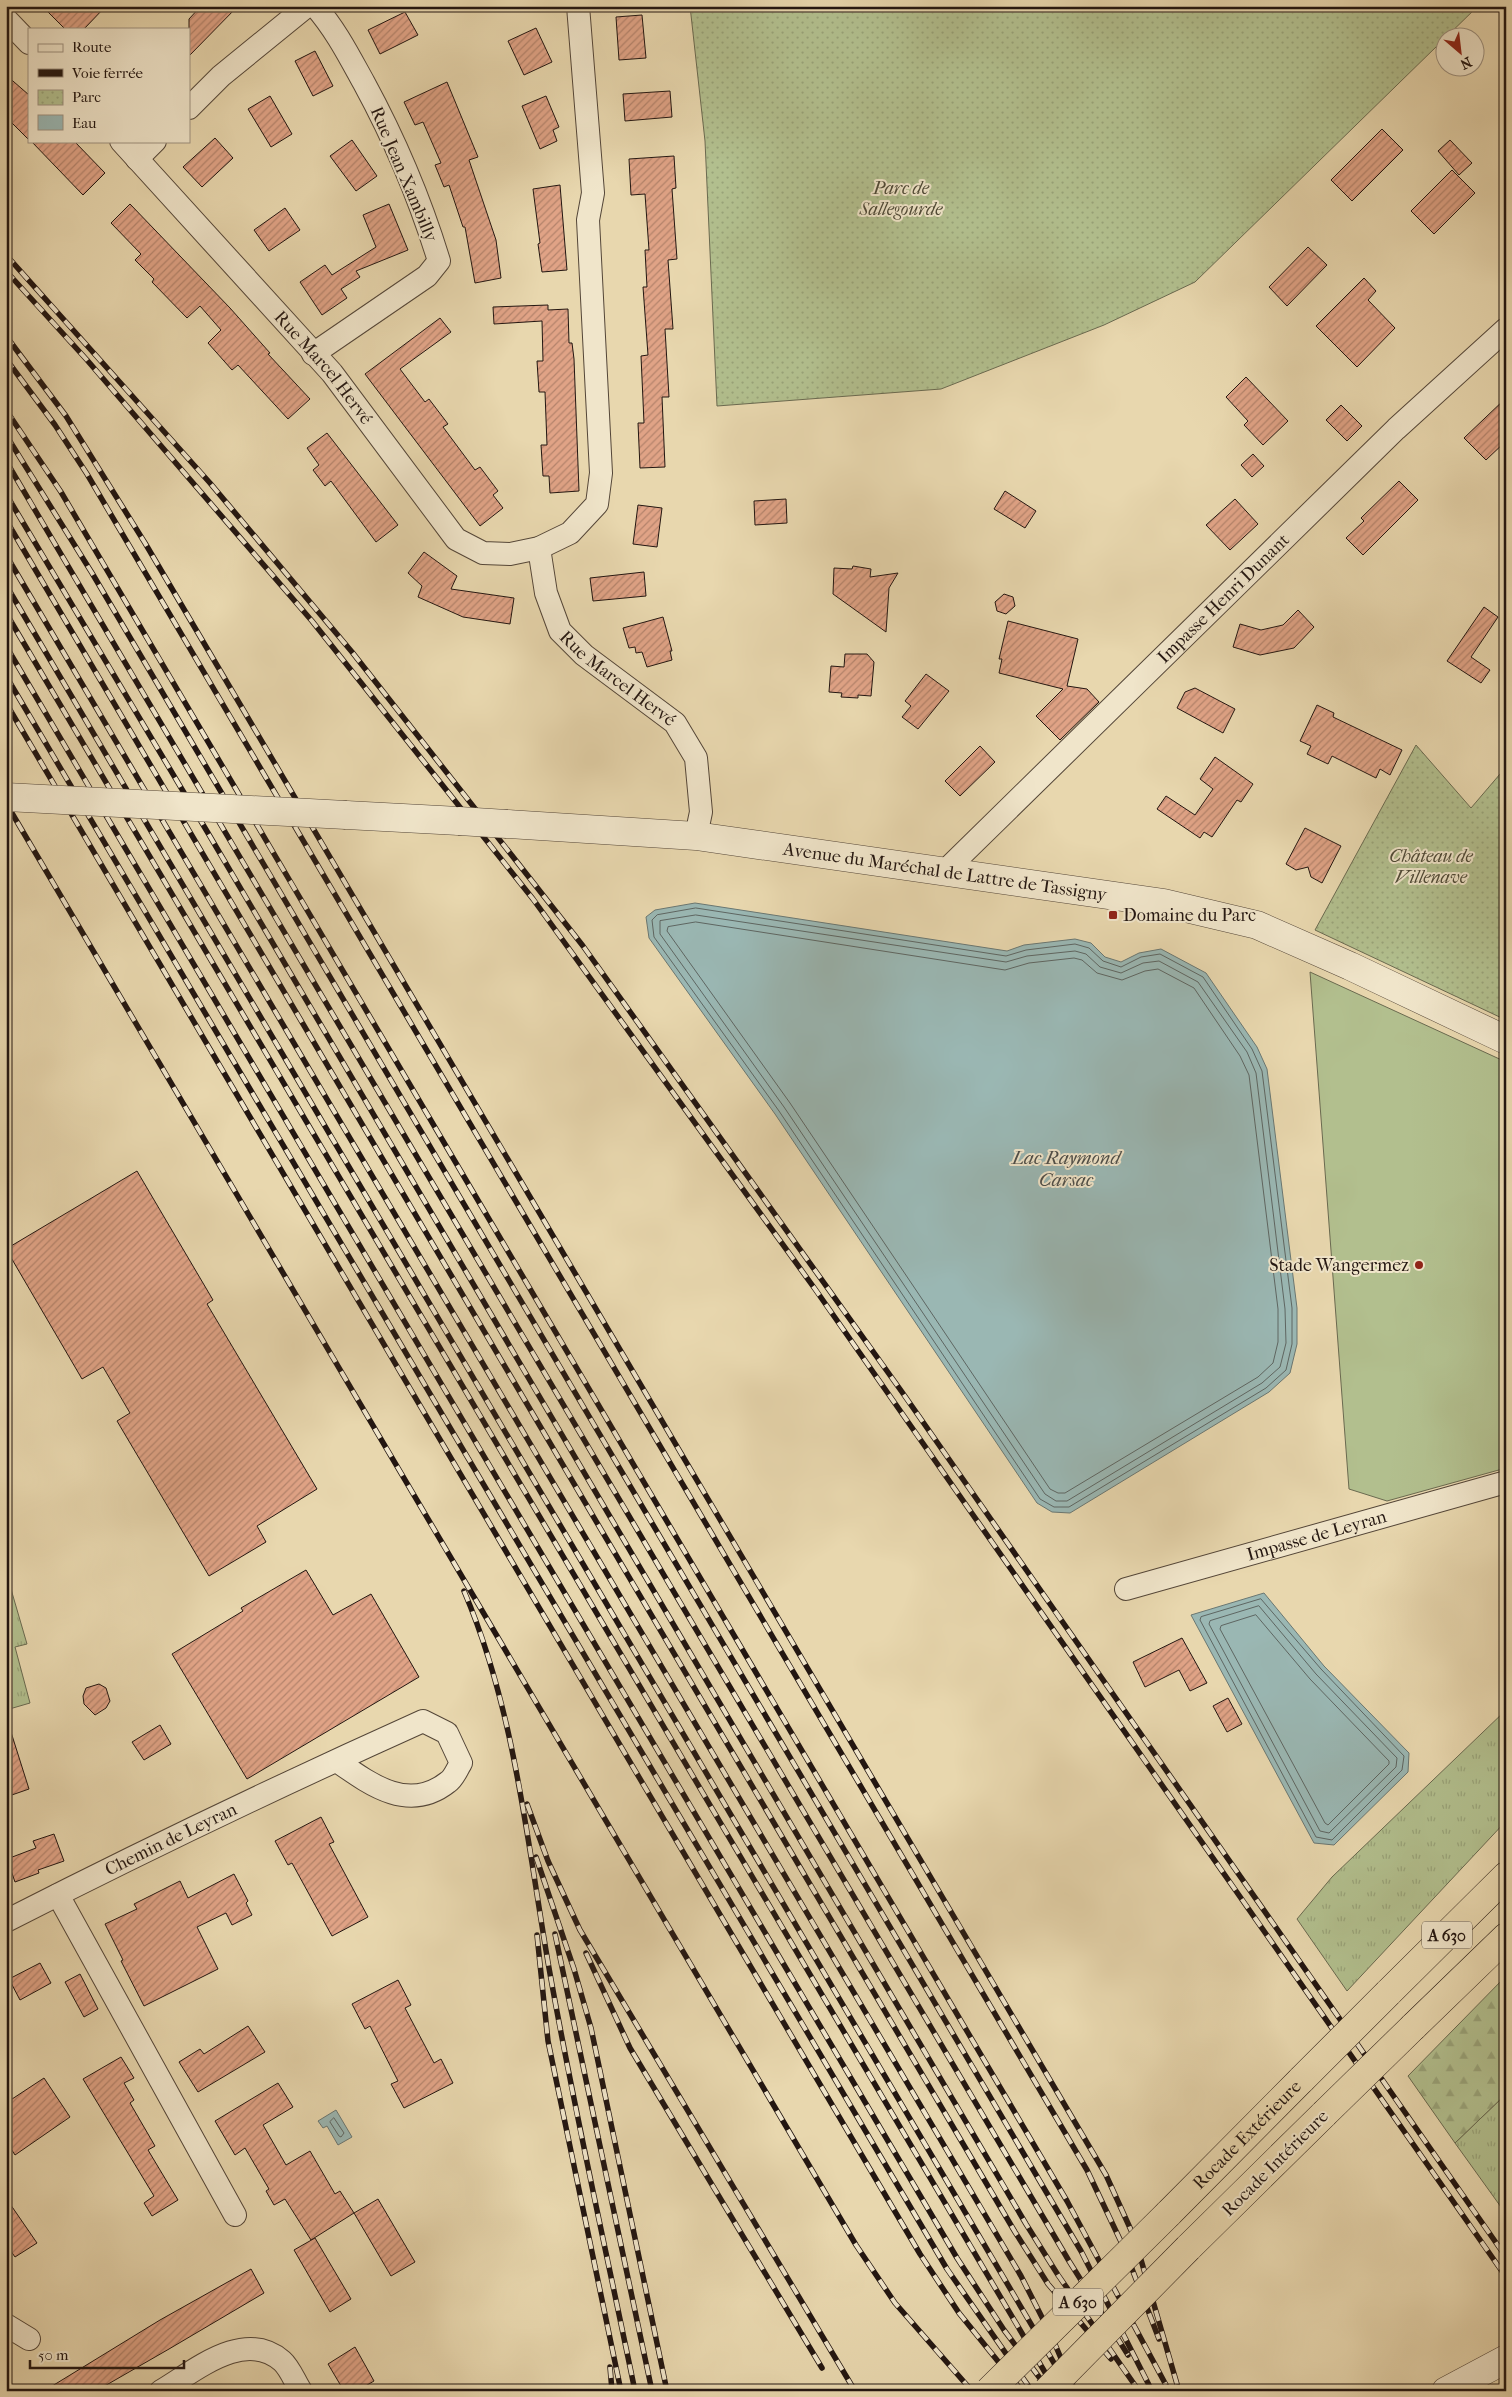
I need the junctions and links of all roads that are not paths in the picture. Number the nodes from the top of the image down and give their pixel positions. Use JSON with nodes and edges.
{"nodes":[{"id":1,"x":307,"y":6,"type":"edge"},
{"id":2,"x":315,"y":6,"type":"edge"},
{"id":3,"x":578,"y":6,"type":"edge"},
{"id":4,"x":6,"y":19,"type":"edge"},
{"id":5,"x":28,"y":42,"type":"edge"},
{"id":6,"x":190,"y":107,"type":"edge"},
{"id":7,"x":122,"y":142,"type":"edge"},
{"id":8,"x":154,"y":142,"type":"edge"},
{"id":9,"x":137,"y":159,"type":"junction"},
{"id":10,"x":1506,"y":329,"type":"edge"},
{"id":11,"x":314,"y":354,"type":"junction"},
{"id":12,"x":539,"y":548,"type":"junction"},
{"id":13,"x":6,"y":797,"type":"edge"},
{"id":14,"x":696,"y":836,"type":"junction"},
{"id":15,"x":944,"y":872,"type":"junction"},
{"id":16,"x":1506,"y":1040,"type":"edge"},
{"id":17,"x":1506,"y":1482,"type":"edge"},
{"id":18,"x":1126,"y":1589,"type":"dead end"},
{"id":19,"x":337,"y":1761,"type":"junction"},
{"id":20,"x":1506,"y":1876,"type":"edge"},
{"id":21,"x":58,"y":1896,"type":"junction"},
{"id":22,"x":6,"y":1921,"type":"edge"},
{"id":23,"x":1506,"y":1937,"type":"edge"},
{"id":24,"x":235,"y":2215,"type":"dead end"},
{"id":25,"x":6,"y":2324,"type":"edge"},
{"id":26,"x":30,"y":2339,"type":"dead end"},
{"id":27,"x":1502,"y":2361,"type":"edge"},
{"id":28,"x":161,"y":2391,"type":"edge"},
{"id":29,"x":301,"y":2391,"type":"edge"},
{"id":30,"x":989,"y":2391,"type":"edge"},
{"id":31,"x":1047,"y":2391,"type":"edge"},
{"id":32,"x":1446,"y":2391,"type":"edge"}],
"edges":[{"from":1,"to":6,"type":"street"},
{"from":2,"to":11,"type":"street","name":"Rue Jean Xambilly"},
{"from":3,"to":12,"type":"street","name":"Rue Marcel Hervé"},
{"from":4,"to":5,"type":"street"},
{"from":7,"to":9,"type":"street","name":"Rue Marcel Hervé"},
{"from":8,"to":9,"type":"street"},
{"from":9,"to":11,"type":"street","name":"Rue Marcel Hervé"},
{"from":10,"to":15,"type":"street","name":"Impasse Henri Dunant"},
{"from":11,"to":12,"type":"street","name":"Rue Marcel Hervé"},
{"from":12,"to":14,"type":"street","name":"Rue Marcel Hervé"},
{"from":13,"to":14,"type":"street","name":"Avenue du Maréchal de Lattre de Tassigny","bridge":true},
{"from":14,"to":15,"type":"street","name":"Avenue du Maréchal de Lattre de Tassigny"},
{"from":15,"to":16,"type":"street","name":"Avenue du Maréchal de Lattre de Tassigny"},
{"from":17,"to":18,"type":"street","name":"Impasse de Leyran"},
{"from":19,"to":19,"type":"street","name":"Chemin de Leyran"},
{"from":19,"to":21,"type":"street","name":"Chemin de Leyran"},
{"from":20,"to":30,"type":"highway","name":"Rocade Extérieure","number":"A 630","bridge":true},
{"from":21,"to":22,"type":"street","name":"Chemin de Leyran"},
{"from":21,"to":24,"type":"street"},
{"from":23,"to":31,"type":"highway","name":"Rocade Intérieure","number":"A 630","bridge":true},
{"from":25,"to":26,"type":"street"},
{"from":27,"to":32,"type":"street"},
{"from":28,"to":29,"type":"street"}]}
